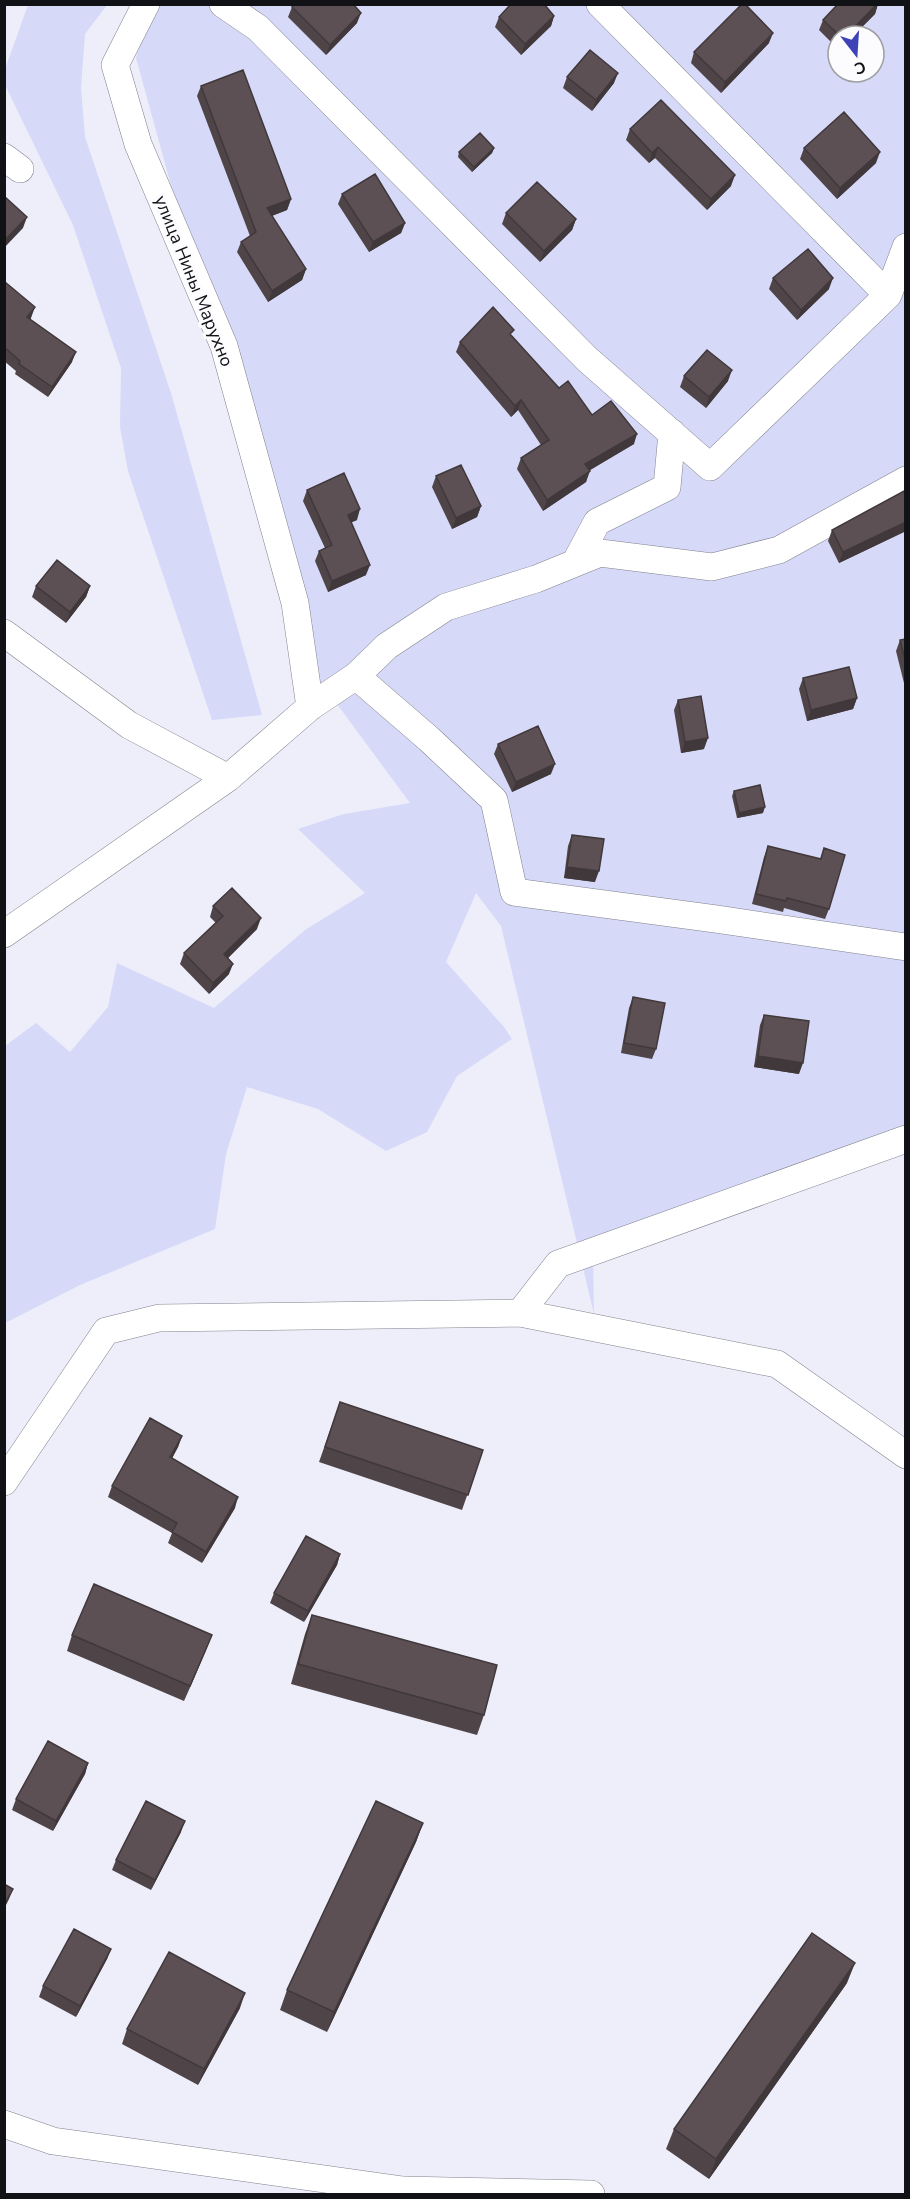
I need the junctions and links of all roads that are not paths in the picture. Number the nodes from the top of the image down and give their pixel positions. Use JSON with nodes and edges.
{"nodes":[{"id":1,"x":146,"y":4,"type":"edge"},
{"id":2,"x":223,"y":4,"type":"edge"},
{"id":3,"x":600,"y":4,"type":"edge"},
{"id":4,"x":906,"y":248,"type":"edge"},
{"id":5,"x":888,"y":295,"type":"junction"},
{"id":6,"x":672,"y":433,"type":"junction"},
{"id":7,"x":906,"y":480,"type":"edge"},
{"id":8,"x":575,"y":563,"type":"junction"},
{"id":9,"x":4,"y":633,"type":"edge"},
{"id":10,"x":356,"y":676,"type":"junction"},
{"id":11,"x":310,"y":707,"type":"junction"},
{"id":12,"x":228,"y":778,"type":"junction"},
{"id":13,"x":4,"y":934,"type":"edge"},
{"id":14,"x":906,"y":947,"type":"edge"},
{"id":15,"x":906,"y":1139,"type":"edge"},
{"id":16,"x":520,"y":1313,"type":"junction"},
{"id":17,"x":906,"y":1455,"type":"edge"},
{"id":18,"x":4,"y":1482,"type":"edge"},
{"id":19,"x":4,"y":2124,"type":"edge"},
{"id":20,"x":591,"y":2194,"type":"edge"}],
"edges":[{"from":1,"to":11,"type":"street","name":"улица Нины Марухно"},
{"from":2,"to":6,"type":"street"},
{"from":3,"to":5,"type":"street"},
{"from":4,"to":5,"type":"street"},
{"from":5,"to":6,"type":"street"},
{"from":6,"to":8,"type":"street"},
{"from":7,"to":8,"type":"street"},
{"from":8,"to":10,"type":"street"},
{"from":9,"to":12,"type":"street"},
{"from":10,"to":11,"type":"street"},
{"from":10,"to":14,"type":"street"},
{"from":11,"to":12,"type":"street"},
{"from":12,"to":13,"type":"street"},
{"from":15,"to":16,"type":"street"},
{"from":16,"to":17,"type":"street"},
{"from":16,"to":18,"type":"street"},
{"from":19,"to":20,"type":"street"}]}
